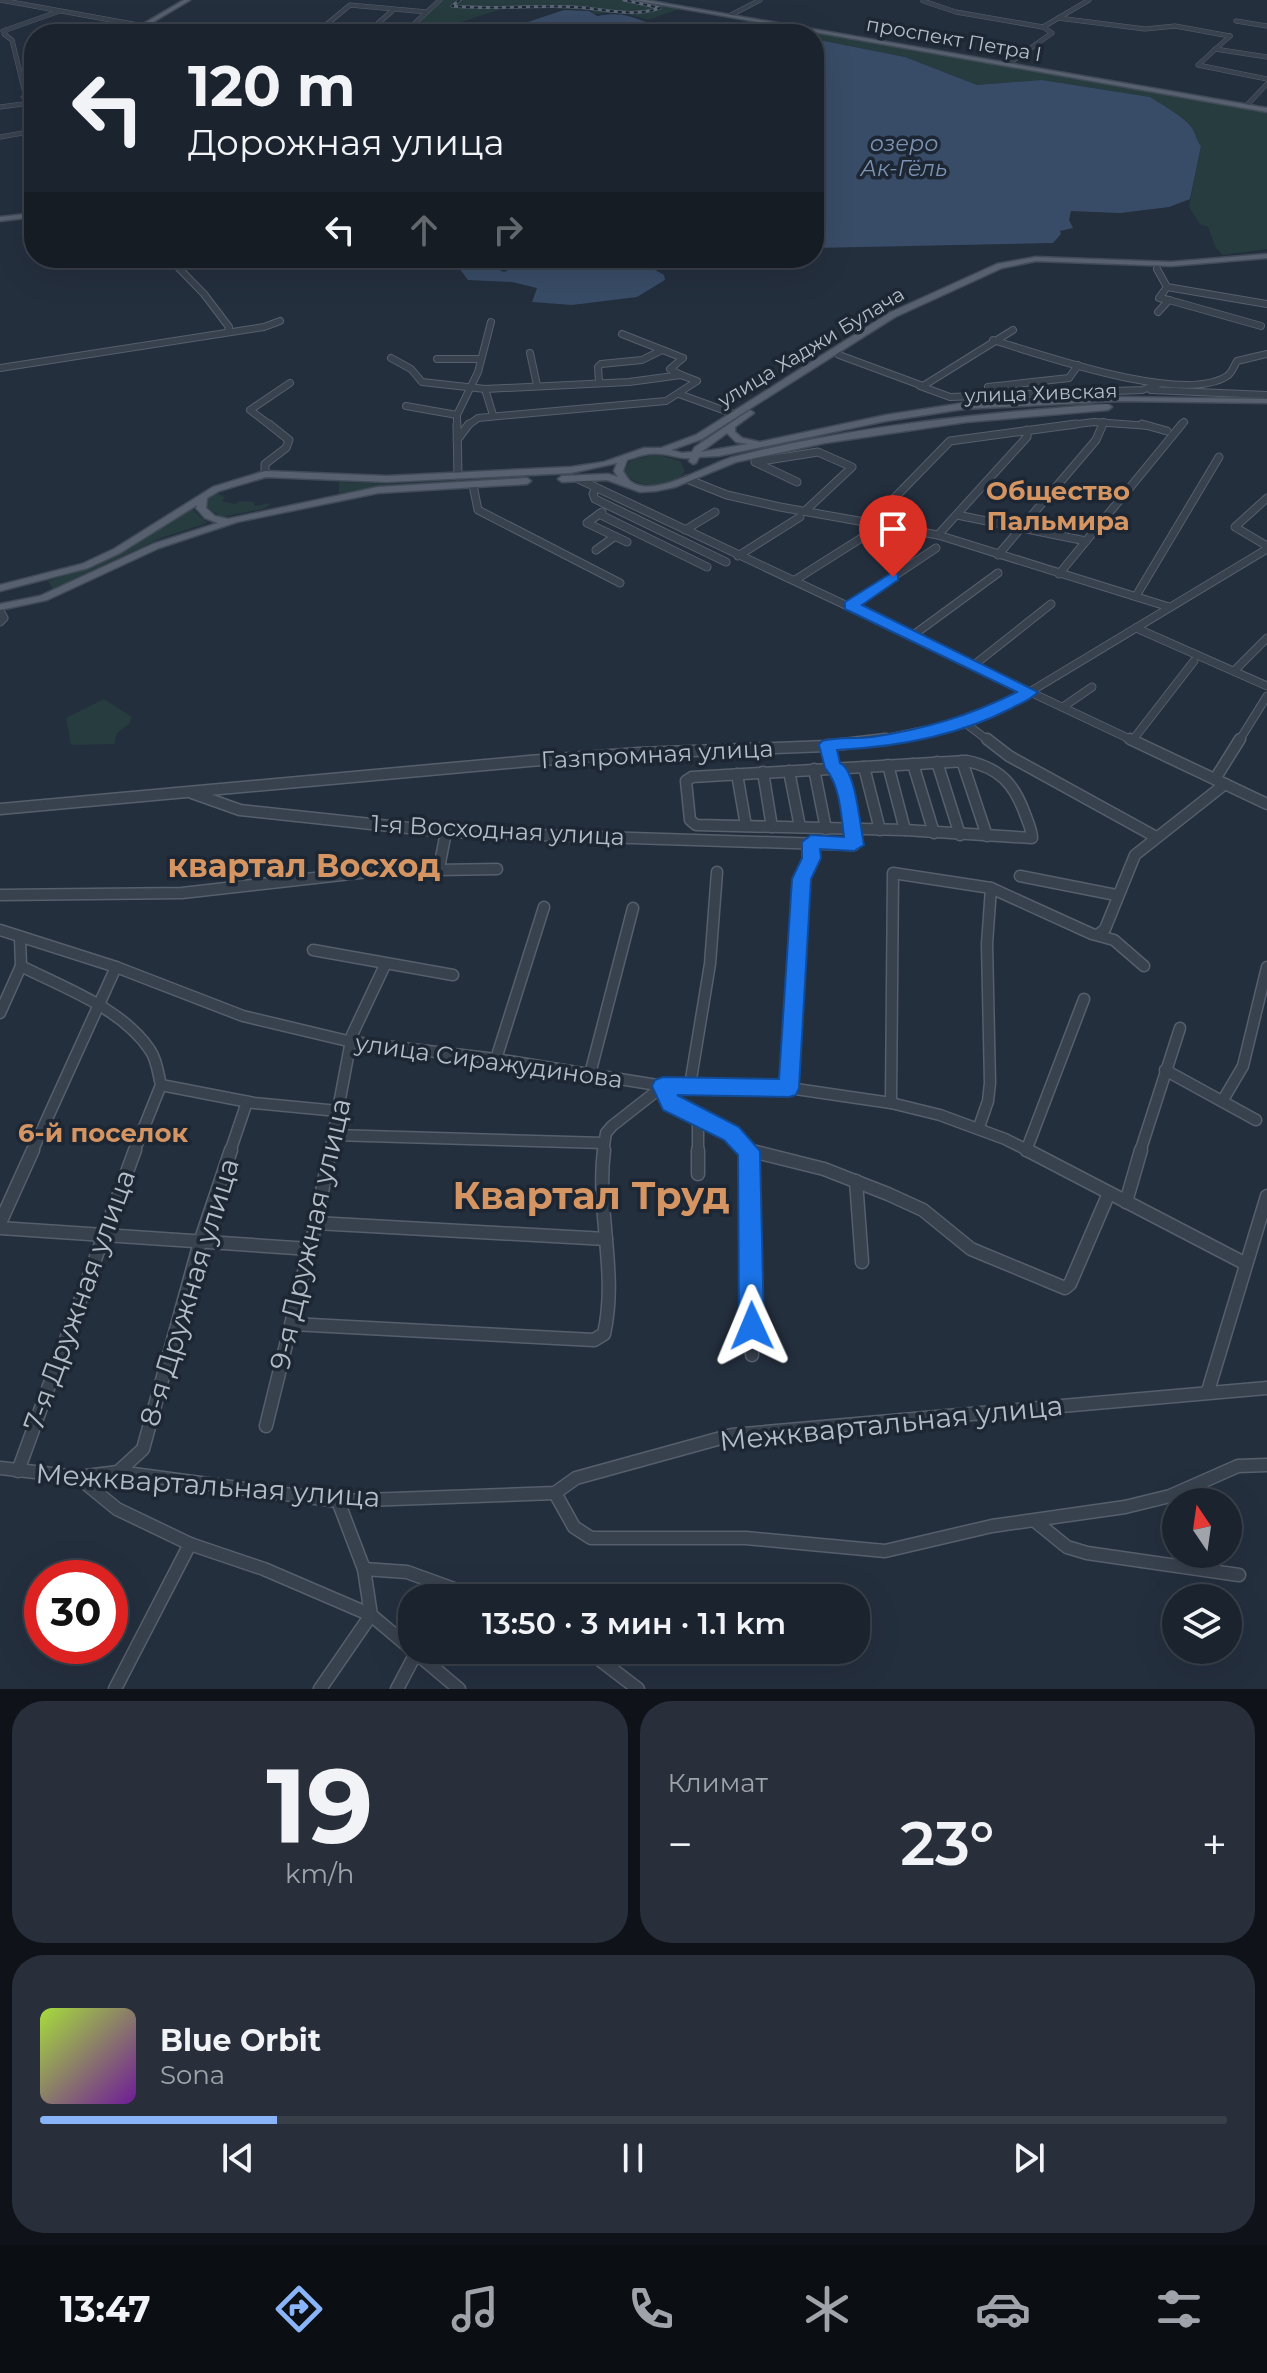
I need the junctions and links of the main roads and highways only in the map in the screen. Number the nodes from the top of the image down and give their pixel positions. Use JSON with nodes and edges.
{"nodes":[{"id":1,"x":189,"y":0,"type":"edge"},
{"id":2,"x":636,"y":0,"type":"edge"},
{"id":3,"x":643,"y":0,"type":"edge"},
{"id":4,"x":145,"y":24,"type":"edge"},
{"id":5,"x":778,"y":24,"type":"edge"},
{"id":6,"x":783,"y":24,"type":"edge"},
{"id":7,"x":824,"y":31,"type":"edge"},
{"id":8,"x":824,"y":32,"type":"edge"},
{"id":9,"x":1009,"y":63,"type":"junction"},
{"id":10,"x":1267,"y":109,"type":"edge"},
{"id":11,"x":24,"y":217,"type":"edge"},
{"id":12,"x":0,"y":220,"type":"edge"},
{"id":13,"x":1267,"y":259,"type":"edge"},
{"id":14,"x":1073,"y":262,"type":"junction"},
{"id":15,"x":1267,"y":401,"type":"edge"},
{"id":16,"x":738,"y":416,"type":"junction"},
{"id":17,"x":731,"y":426,"type":"junction"},
{"id":18,"x":767,"y":443,"type":"junction"},
{"id":19,"x":661,"y":451,"type":"junction"},
{"id":20,"x":681,"y":456,"type":"junction"},
{"id":21,"x":694,"y":456,"type":"junction"},
{"id":22,"x":623,"y":460,"type":"junction"},
{"id":23,"x":320,"y":475,"type":"junction"},
{"id":24,"x":690,"y":475,"type":"junction"},
{"id":25,"x":633,"y":485,"type":"junction"},
{"id":26,"x":203,"y":497,"type":"junction"},
{"id":27,"x":327,"y":500,"type":"junction"},
{"id":28,"x":235,"y":520,"type":"junction"},
{"id":29,"x":29,"y":581,"type":"junction"},
{"id":30,"x":0,"y":588,"type":"edge"},
{"id":31,"x":30,"y":602,"type":"junction"},
{"id":32,"x":0,"y":609,"type":"edge"}],
"edges":[{"from":1,"to":4,"type":"main road"},
{"from":2,"to":5,"type":"main road","name":"проспект Петра I"},
{"from":3,"to":6,"type":"main road","name":"проспект Петра I"},
{"from":7,"to":9,"type":"main road","name":"проспект Петра I"},
{"from":8,"to":9,"type":"main road","name":"проспект Петра I"},
{"from":9,"to":10,"type":"main road","name":"проспект Петра I"},
{"from":11,"to":12,"type":"main road"},
{"from":13,"to":14,"type":"main road","name":"улица Хаджи Булача"},
{"from":13,"to":14,"type":"main road","name":"улица Хаджи Булача"},
{"from":14,"to":16,"type":"main road","name":"улица Хаджи Булача"},
{"from":15,"to":18,"type":"main road"},
{"from":15,"to":24,"type":"main road"},
{"from":16,"to":17,"type":"main road","name":"улица Хаджи Булача"},
{"from":16,"to":19,"type":"main road","name":"улица Хаджи Булача"},
{"from":17,"to":18,"type":"main road"},
{"from":17,"to":21,"type":"main road","name":"улица Хаджи Булача"},
{"from":18,"to":21,"type":"main road"},
{"from":19,"to":20,"type":"main road"},
{"from":19,"to":22,"type":"main road","name":"улица Хаджи Булача"},
{"from":20,"to":21,"type":"main road"},
{"from":20,"to":24,"type":"main road"},
{"from":21,"to":24,"type":"main road"},
{"from":22,"to":23,"type":"main road"},
{"from":22,"to":25,"type":"main road"},
{"from":23,"to":26,"type":"main road"},
{"from":23,"to":27,"type":"main road"},
{"from":24,"to":25,"type":"main road"},
{"from":25,"to":27,"type":"main road"},
{"from":26,"to":28,"type":"main road"},
{"from":26,"to":29,"type":"main road"},
{"from":27,"to":28,"type":"main road"},
{"from":28,"to":31,"type":"main road"},
{"from":29,"to":30,"type":"main road"},
{"from":29,"to":31,"type":"main road"},
{"from":31,"to":32,"type":"main road"}]}
